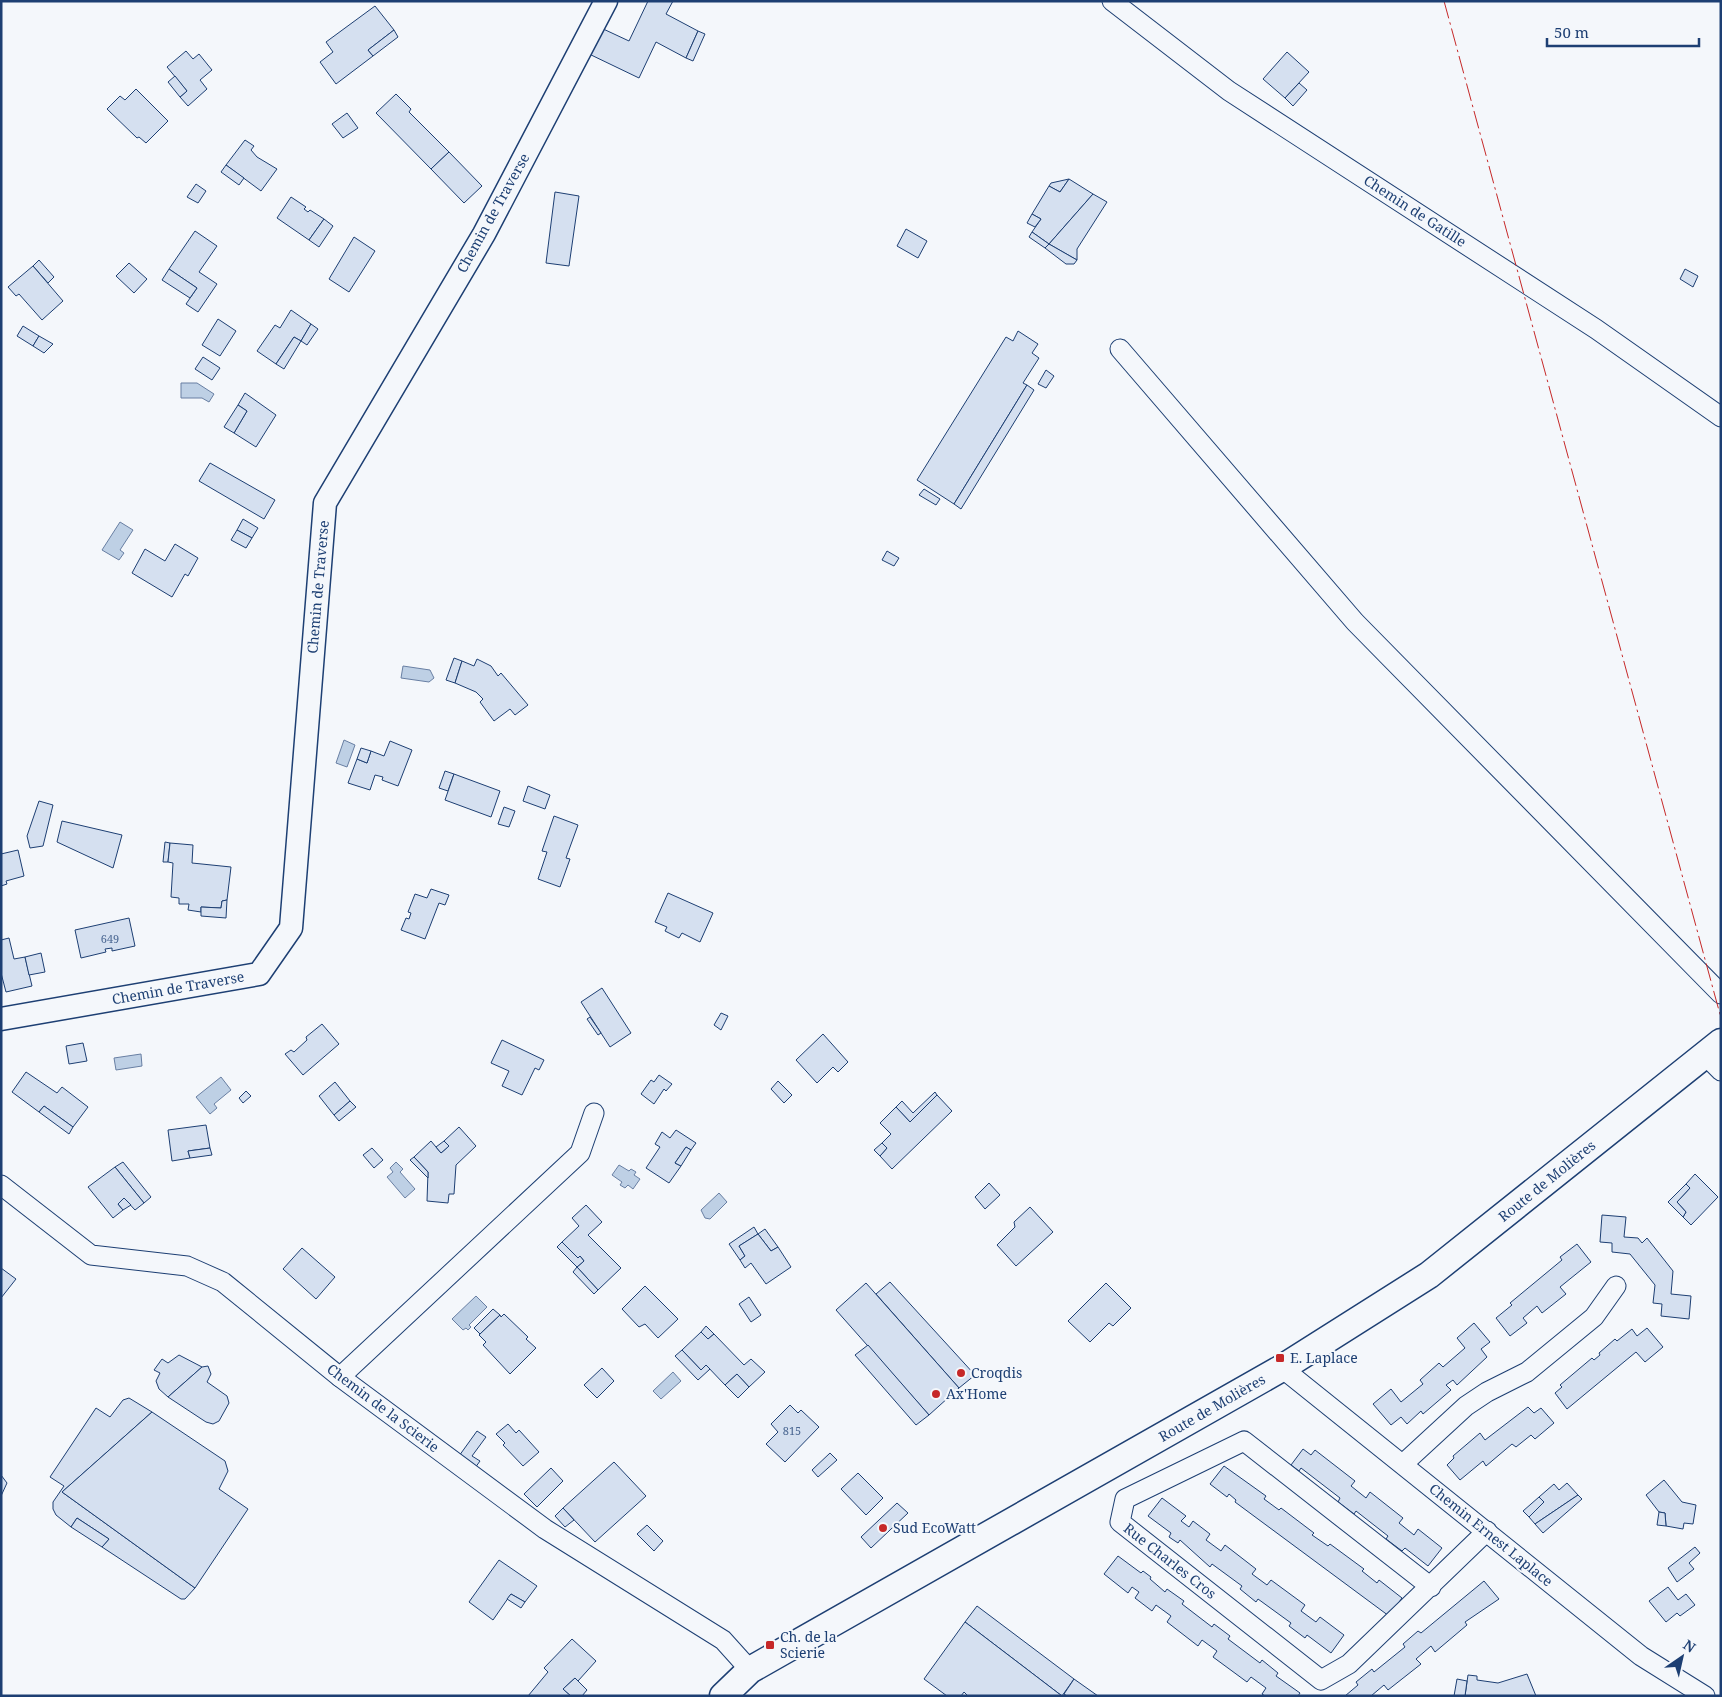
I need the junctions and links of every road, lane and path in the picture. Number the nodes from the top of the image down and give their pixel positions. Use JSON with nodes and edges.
{"nodes":[{"id":1,"x":606,"y":1,"type":"edge"},
{"id":2,"x":1112,"y":1,"type":"edge"},
{"id":3,"x":1120,"y":349,"type":"dead end"},
{"id":4,"x":1721,"y":417,"type":"edge"},
{"id":5,"x":1721,"y":994,"type":"edge"},
{"id":6,"x":1,"y":1019,"type":"edge"},
{"id":7,"x":1715,"y":1056,"type":"edge"},
{"id":8,"x":594,"y":1113,"type":"dead end"},
{"id":9,"x":1,"y":1185,"type":"edge"},
{"id":10,"x":1616,"y":1286,"type":"dead end"},
{"id":11,"x":1282,"y":1368,"type":"junction"},
{"id":12,"x":340,"y":1377,"type":"junction"},
{"id":13,"x":1403,"y":1464,"type":"junction"},
{"id":14,"x":1487,"y":1531,"type":"junction"},
{"id":15,"x":1431,"y":1587,"type":"junction"},
{"id":16,"x":750,"y":1670,"type":"junction"},
{"id":17,"x":724,"y":1696,"type":"edge"},
{"id":18,"x":1705,"y":1696,"type":"edge"}],
"edges":[{"from":1,"to":6,"type":"street","name":"Chemin de Traverse"},
{"from":2,"to":4,"type":"street","name":"Chemin de Gatille"},
{"from":3,"to":5,"type":"street"},
{"from":7,"to":11,"type":"main road","name":"Route de Molières"},
{"from":8,"to":12,"type":"street"},
{"from":9,"to":12,"type":"street","name":"Chemin de la Scierie"},
{"from":10,"to":13,"type":"street"},
{"from":11,"to":13,"type":"street","name":"Chemin Ernest Laplace"},
{"from":11,"to":16,"type":"main road","name":"Route de Molières"},
{"from":12,"to":16,"type":"street","name":"Chemin de la Scierie"},
{"from":13,"to":14,"type":"street","name":"Chemin Ernest Laplace"},
{"from":14,"to":15,"type":"street","name":"Rue Charles Cros"},
{"from":14,"to":18,"type":"street","name":"Chemin Ernest Laplace"},
{"from":15,"to":15,"type":"street","name":"Rue Charles Cros"},
{"from":16,"to":17,"type":"main road","name":"Route de Molières"}]}
